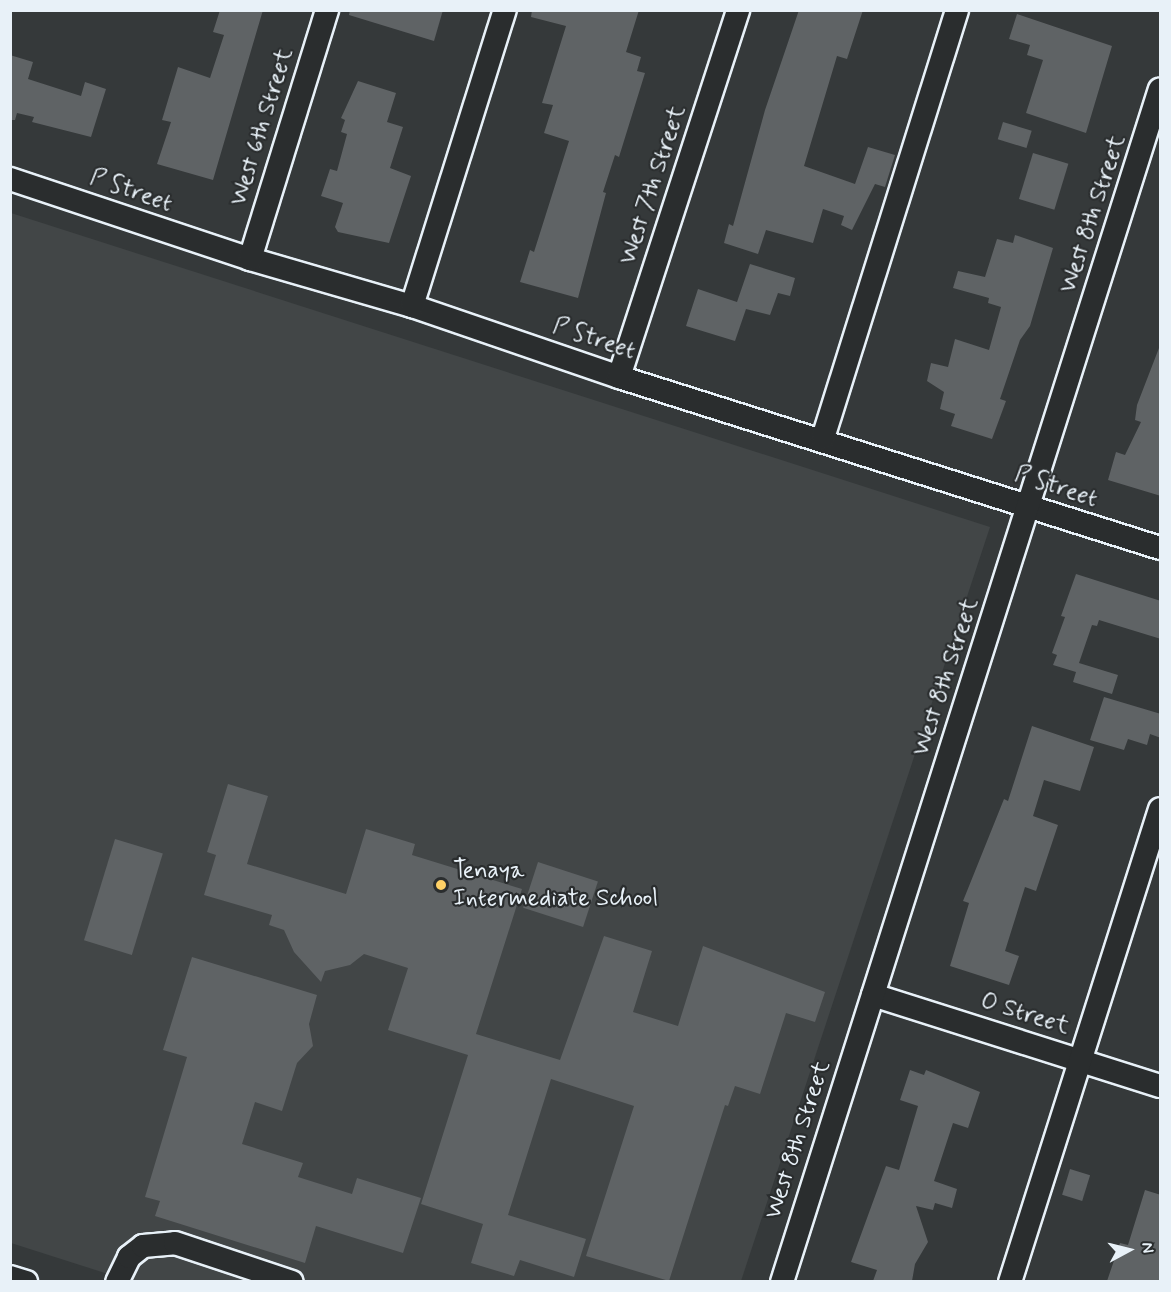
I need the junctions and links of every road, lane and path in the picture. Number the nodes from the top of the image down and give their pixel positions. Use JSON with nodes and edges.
{"nodes":[{"id":1,"x":327,"y":10,"type":"edge"},
{"id":2,"x":505,"y":10,"type":"edge"},
{"id":3,"x":738,"y":10,"type":"edge"},
{"id":4,"x":957,"y":10,"type":"edge"},
{"id":5,"x":1161,"y":89,"type":"edge"},
{"id":6,"x":10,"y":179,"type":"edge"},
{"id":7,"x":250,"y":259,"type":"junction"},
{"id":8,"x":411,"y":306,"type":"junction"},
{"id":9,"x":619,"y":377,"type":"junction"},
{"id":10,"x":823,"y":438,"type":"junction"},
{"id":11,"x":1028,"y":507,"type":"junction"},
{"id":12,"x":1161,"y":548,"type":"edge"},
{"id":13,"x":1161,"y":809,"type":"edge"},
{"id":14,"x":873,"y":995,"type":"junction"},
{"id":15,"x":1081,"y":1060,"type":"junction"},
{"id":16,"x":1161,"y":1086,"type":"edge"},
{"id":17,"x":10,"y":1276,"type":"edge"},
{"id":18,"x":26,"y":1281,"type":"edge"},
{"id":19,"x":117,"y":1281,"type":"edge"},
{"id":20,"x":292,"y":1281,"type":"edge"},
{"id":21,"x":782,"y":1281,"type":"edge"},
{"id":22,"x":1010,"y":1281,"type":"edge"}],
"edges":[{"from":1,"to":7,"type":"street","name":"West 6th Street"},
{"from":2,"to":8,"type":"street"},
{"from":3,"to":9,"type":"street","name":"West 7th Street"},
{"from":4,"to":10,"type":"street"},
{"from":5,"to":11,"type":"street","name":"West 8th Street"},
{"from":6,"to":7,"type":"street","name":"P Street"},
{"from":7,"to":8,"type":"street","name":"P Street"},
{"from":8,"to":9,"type":"street","name":"P Street"},
{"from":9,"to":10,"type":"street","name":"P Street"},
{"from":10,"to":11,"type":"street","name":"P Street"},
{"from":11,"to":12,"type":"street","name":"P Street"},
{"from":11,"to":14,"type":"street","name":"West 8th Street"},
{"from":13,"to":15,"type":"street"},
{"from":14,"to":15,"type":"street","name":"O Street"},
{"from":14,"to":21,"type":"street","name":"West 8th Street"},
{"from":15,"to":16,"type":"street","name":"O Street"},
{"from":15,"to":22,"type":"street"},
{"from":17,"to":18,"type":"street"},
{"from":19,"to":20,"type":"street"}]}
